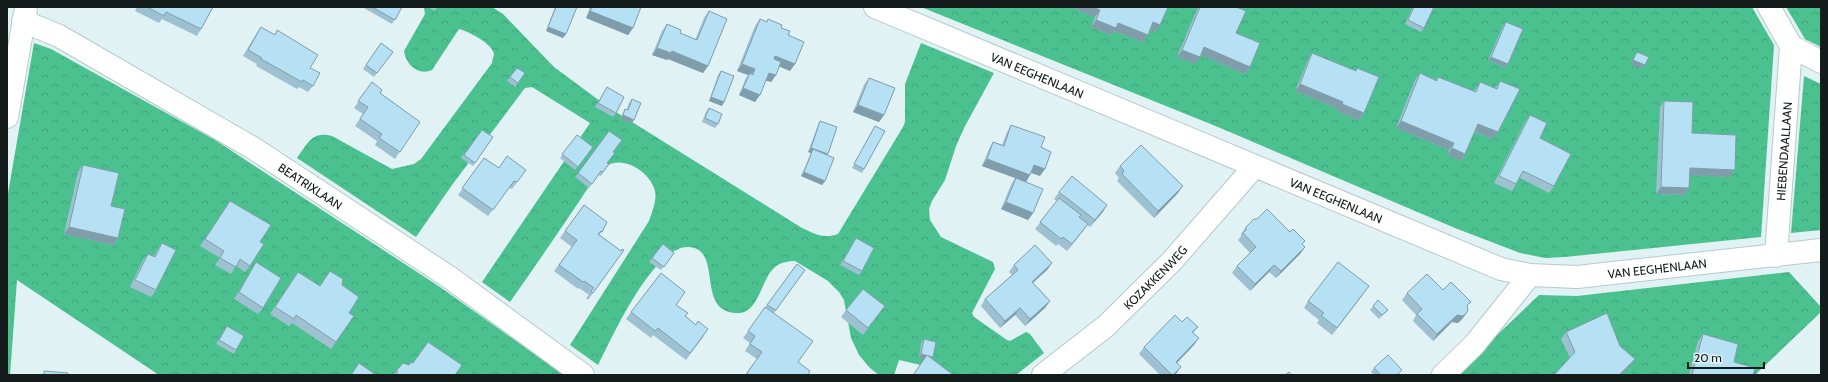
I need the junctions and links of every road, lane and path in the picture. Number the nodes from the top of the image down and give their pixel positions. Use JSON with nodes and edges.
{"nodes":[{"id":1,"x":875,"y":7,"type":"edge"},
{"id":2,"x":1768,"y":7,"type":"edge"},
{"id":3,"x":24,"y":14,"type":"edge"},
{"id":4,"x":1791,"y":46,"type":"junction"},
{"id":5,"x":1821,"y":62,"type":"edge"},
{"id":6,"x":7,"y":117,"type":"edge"},
{"id":7,"x":1255,"y":166,"type":"junction"},
{"id":8,"x":1821,"y":250,"type":"edge"},
{"id":9,"x":1776,"y":256,"type":"junction"},
{"id":10,"x":1530,"y":275,"type":"junction"},
{"id":11,"x":583,"y":375,"type":"edge"},
{"id":12,"x":1042,"y":375,"type":"edge"},
{"id":13,"x":1443,"y":375,"type":"edge"}],
"edges":[{"from":1,"to":7,"type":"street","name":"VAN EEGHENLAAN"},
{"from":2,"to":4,"type":"street"},
{"from":3,"to":6,"type":"street"},
{"from":3,"to":11,"type":"street","name":"BEATRIXLAAN"},
{"from":4,"to":5,"type":"street"},
{"from":4,"to":9,"type":"street","name":"HIEBENDAALLAAN"},
{"from":7,"to":10,"type":"street","name":"VAN EEGHENLAAN"},
{"from":7,"to":12,"type":"street","name":"KOZAKKENWEG"},
{"from":8,"to":9,"type":"street","name":"VAN EEGHENLAAN"},
{"from":9,"to":10,"type":"street","name":"VAN EEGHENLAAN"},
{"from":10,"to":13,"type":"street"}]}
